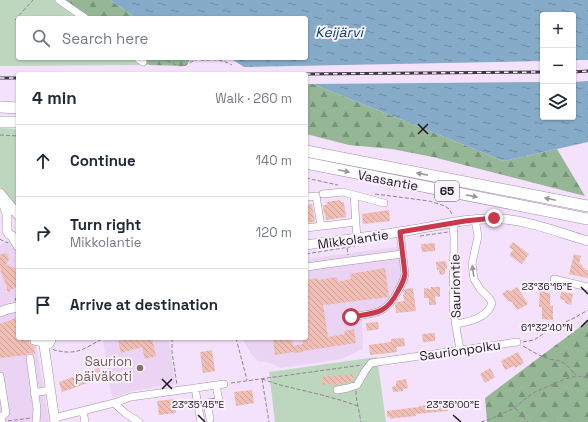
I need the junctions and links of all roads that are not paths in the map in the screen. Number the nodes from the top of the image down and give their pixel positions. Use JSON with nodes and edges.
{"nodes":[{"id":1,"x":59,"y":0,"type":"edge"},
{"id":2,"x":82,"y":16,"type":"edge"},
{"id":3,"x":0,"y":107,"type":"edge"},
{"id":4,"x":16,"y":108,"type":"edge"},
{"id":5,"x":0,"y":122,"type":"edge"},
{"id":6,"x":16,"y":122,"type":"edge"},
{"id":7,"x":308,"y":151,"type":"edge"},
{"id":8,"x":308,"y":163,"type":"edge"},
{"id":9,"x":0,"y":193,"type":"edge"},
{"id":10,"x":323,"y":194,"type":"dead end"},
{"id":11,"x":354,"y":194,"type":"junction"},
{"id":12,"x":308,"y":197,"type":"edge"},
{"id":13,"x":0,"y":200,"type":"edge"},
{"id":14,"x":384,"y":203,"type":"dead end"},
{"id":15,"x":588,"y":206,"type":"edge"},
{"id":16,"x":16,"y":213,"type":"edge"},
{"id":17,"x":16,"y":218,"type":"edge"},
{"id":18,"x":588,"y":219,"type":"edge"},
{"id":19,"x":453,"y":220,"type":"junction"},
{"id":20,"x":356,"y":222,"type":"junction"},
{"id":21,"x":476,"y":225,"type":"dead end"},
{"id":22,"x":321,"y":226,"type":"junction"},
{"id":23,"x":308,"y":228,"type":"edge"},
{"id":24,"x":400,"y":232,"type":"junction"},
{"id":25,"x":6,"y":234,"type":"edge"},
{"id":26,"x":357,"y":239,"type":"junction"},
{"id":27,"x":588,"y":241,"type":"edge"},
{"id":28,"x":16,"y":244,"type":"edge"},
{"id":29,"x":308,"y":245,"type":"edge"},
{"id":30,"x":402,"y":254,"type":"junction"},
{"id":31,"x":308,"y":267,"type":"edge"},
{"id":32,"x":554,"y":279,"type":"dead end"},
{"id":33,"x":588,"y":287,"type":"edge"},
{"id":34,"x":16,"y":303,"type":"edge"},
{"id":35,"x":16,"y":308,"type":"edge"},
{"id":36,"x":4,"y":311,"type":"edge"},
{"id":37,"x":351,"y":317,"type":"dead end"},
{"id":38,"x":456,"y":324,"type":"junction"},
{"id":39,"x":34,"y":341,"type":"dead end"},
{"id":40,"x":47,"y":342,"type":"edge"},
{"id":41,"x":517,"y":342,"type":"road end"},
{"id":42,"x":460,"y":350,"type":"junction"},
{"id":43,"x":30,"y":358,"type":"dead end"},
{"id":44,"x":0,"y":376,"type":"edge"},
{"id":45,"x":195,"y":388,"type":"junction"},
{"id":46,"x":50,"y":390,"type":"junction"},
{"id":47,"x":338,"y":390,"type":"dead end"},
{"id":48,"x":34,"y":393,"type":"junction"},
{"id":49,"x":114,"y":403,"type":"junction"},
{"id":50,"x":83,"y":411,"type":"junction"},
{"id":51,"x":36,"y":419,"type":"edge"},
{"id":52,"x":210,"y":419,"type":"dead end"},
{"id":53,"x":54,"y":420,"type":"edge"},
{"id":54,"x":3,"y":422,"type":"edge"},
{"id":55,"x":86,"y":422,"type":"edge"},
{"id":56,"x":139,"y":422,"type":"edge"},
{"id":57,"x":201,"y":422,"type":"edge"}],
"edges":[{"from":1,"to":2,"type":"street"},
{"from":3,"to":4,"type":"highway"},
{"from":5,"to":6,"type":"highway"},
{"from":15,"to":7,"type":"highway","name":"Vaasantie","number":"65","one_way":true},
{"from":8,"to":18,"type":"highway","name":"Vaasantie","number":"65","one_way":true},
{"from":9,"to":16,"type":"main road"},
{"from":10,"to":11,"type":"street"},
{"from":11,"to":14,"type":"street"},
{"from":11,"to":20,"type":"street"},
{"from":12,"to":22,"type":"street"},
{"from":13,"to":25,"type":"main road"},
{"from":17,"to":25,"type":"main road"},
{"from":19,"to":24,"type":"main road","name":"Mikkolantie"},
{"from":19,"to":27,"type":"main road","name":"Mikkolantie"},
{"from":19,"to":38,"type":"street","name":"Sauriontie"},
{"from":20,"to":22,"type":"street"},
{"from":20,"to":26,"type":"street"},
{"from":38,"to":21,"type":"street","one_way":true},
{"from":22,"to":23,"type":"street"},
{"from":24,"to":26,"type":"main road","name":"Mikkolantie"},
{"from":24,"to":30,"type":"street"},
{"from":25,"to":28,"type":"main road"},
{"from":26,"to":29,"type":"main road","name":"Mikkolantie"},
{"from":30,"to":31,"type":"street"},
{"from":30,"to":37,"type":"street"},
{"from":32,"to":33,"type":"street"},
{"from":34,"to":36,"type":"main road"},
{"from":35,"to":36,"type":"main road"},
{"from":38,"to":42,"type":"street","name":"Sauriontie"},
{"from":39,"to":40,"type":"street"},
{"from":40,"to":46,"type":"main road"},
{"from":41,"to":42,"type":"street","name":"Saurionpolku"},
{"from":42,"to":47,"type":"street","name":"Saurionpolku"},
{"from":43,"to":48,"type":"street"},
{"from":44,"to":54,"type":"street"},
{"from":45,"to":49,"type":"street"},
{"from":45,"to":52,"type":"street"},
{"from":45,"to":57,"type":"street"},
{"from":46,"to":48,"type":"street"},
{"from":46,"to":53,"type":"main road"},
{"from":48,"to":51,"type":"street"},
{"from":49,"to":50,"type":"street"},
{"from":49,"to":56,"type":"street"},
{"from":50,"to":53,"type":"street"},
{"from":50,"to":55,"type":"street"}]}
